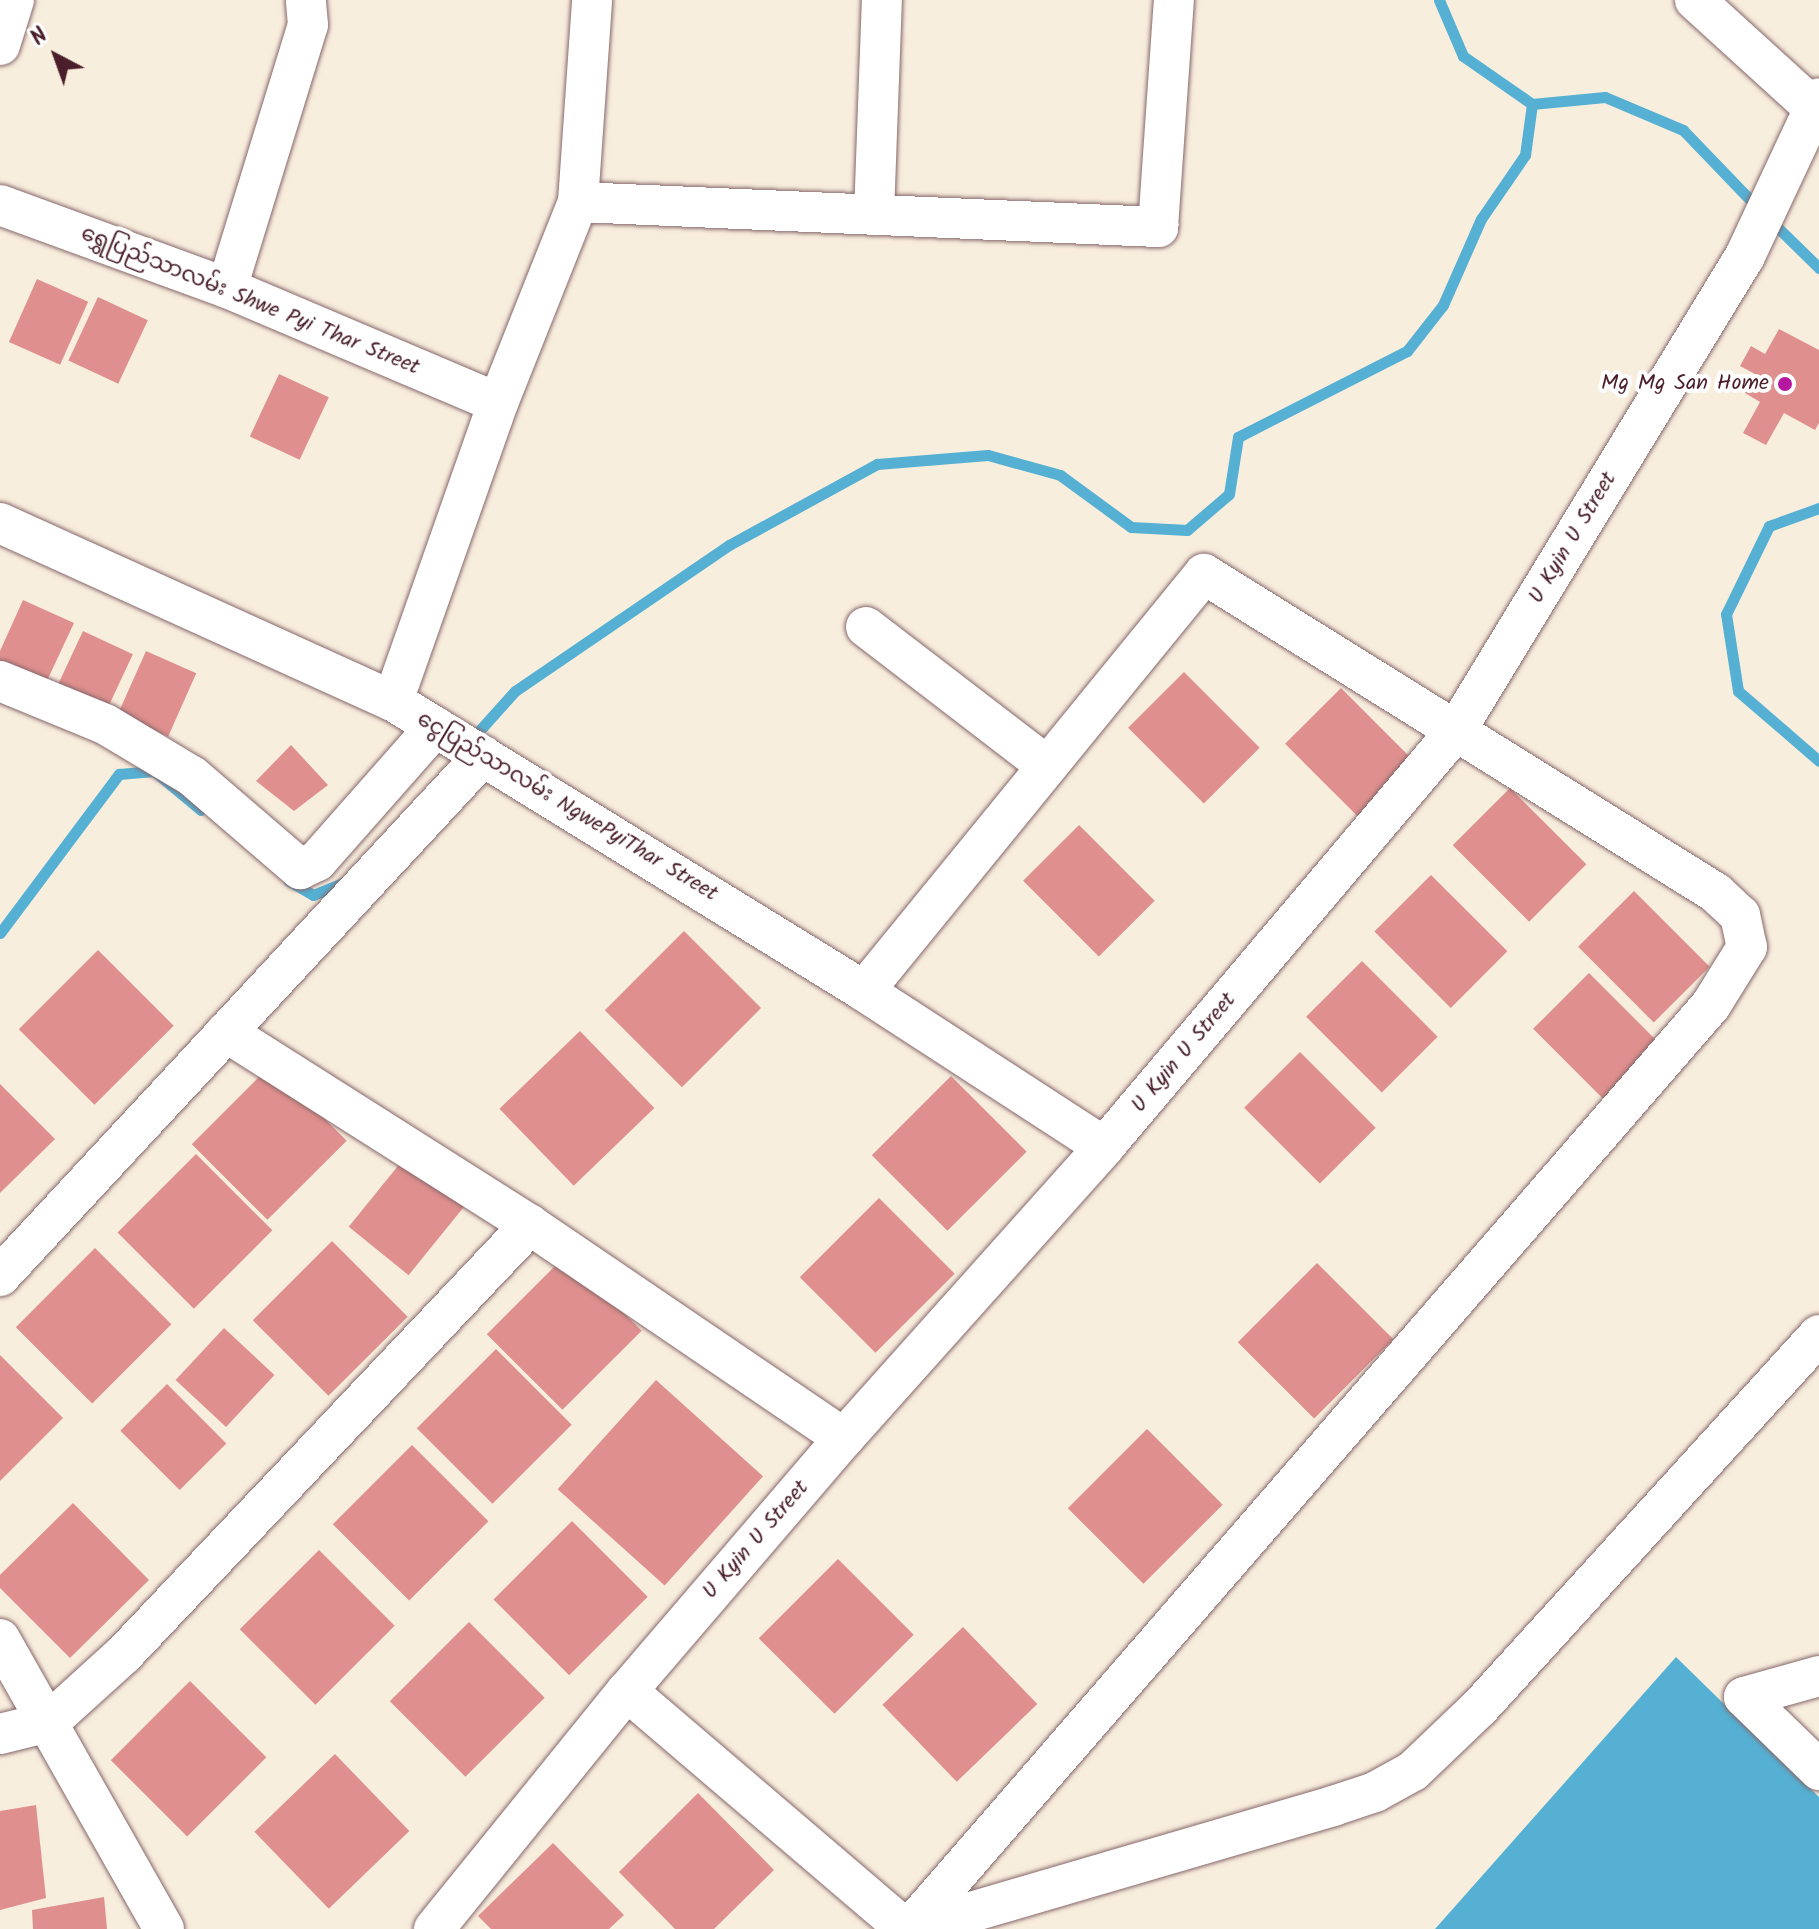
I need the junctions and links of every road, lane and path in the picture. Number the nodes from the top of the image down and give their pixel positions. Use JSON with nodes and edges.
{"nodes":[{"id":1,"x":14,"y":0,"type":"edge"},
{"id":2,"x":306,"y":0,"type":"edge"},
{"id":3,"x":592,"y":0,"type":"edge"},
{"id":4,"x":882,"y":0,"type":"edge"},
{"id":5,"x":1174,"y":0,"type":"edge"},
{"id":6,"x":1695,"y":0,"type":"edge"},
{"id":7,"x":0,"y":45,"type":"edge"},
{"id":8,"x":1817,"y":106,"type":"edge"},
{"id":9,"x":578,"y":202,"type":"junction"},
{"id":10,"x":0,"y":205,"type":"edge"},
{"id":11,"x":874,"y":215,"type":"junction"},
{"id":12,"x":227,"y":288,"type":"junction"},
{"id":13,"x":498,"y":403,"type":"junction"},
{"id":14,"x":0,"y":523,"type":"edge"},
{"id":15,"x":866,"y":627,"type":"dead end"},
{"id":16,"x":0,"y":681,"type":"edge"},
{"id":17,"x":393,"y":701,"type":"junction"},
{"id":18,"x":435,"y":727,"type":"junction"},
{"id":19,"x":1455,"y":732,"type":"junction"},
{"id":20,"x":483,"y":756,"type":"junction"},
{"id":21,"x":1047,"y":766,"type":"junction"},
{"id":22,"x":864,"y":991,"type":"junction"},
{"id":23,"x":226,"y":1032,"type":"junction"},
{"id":24,"x":1104,"y":1147,"type":"junction"},
{"id":25,"x":530,"y":1225,"type":"junction"},
{"id":26,"x":0,"y":1276,"type":"edge"},
{"id":27,"x":1819,"y":1335,"type":"edge"},
{"id":28,"x":844,"y":1438,"type":"junction"},
{"id":29,"x":0,"y":1639,"type":"edge"},
{"id":30,"x":1819,"y":1676,"type":"edge"},
{"id":31,"x":627,"y":1691,"type":"junction"},
{"id":32,"x":49,"y":1722,"type":"junction"},
{"id":33,"x":0,"y":1734,"type":"edge"},
{"id":34,"x":1819,"y":1770,"type":"edge"},
{"id":35,"x":164,"y":1929,"type":"edge"},
{"id":36,"x":434,"y":1929,"type":"edge"},
{"id":37,"x":909,"y":1929,"type":"edge"}],
"edges":[{"from":1,"to":7,"type":"street"},
{"from":2,"to":12,"type":"street"},
{"from":3,"to":9,"type":"street"},
{"from":4,"to":11,"type":"street"},
{"from":5,"to":11,"type":"street"},
{"from":6,"to":8,"type":"street"},
{"from":8,"to":19,"type":"street","name":"U Kyin U Street"},
{"from":9,"to":11,"type":"street"},
{"from":9,"to":13,"type":"street"},
{"from":10,"to":12,"type":"street","name":"ရွှေပြည်သာလမ်း Shwe Pyi Thar Street"},
{"from":12,"to":13,"type":"street","name":"ရွှေပြည်သာလမ်း Shwe Pyi Thar Street"},
{"from":13,"to":17,"type":"street"},
{"from":14,"to":17,"type":"street","name":"ငွေပြည်သာလမ်း NgwePyiThar Street"},
{"from":15,"to":21,"type":"street"},
{"from":16,"to":18,"type":"street"},
{"from":17,"to":18,"type":"street","name":"ငွေပြည်သာလမ်း NgwePyiThar Street"},
{"from":18,"to":20,"type":"street","name":"ငွေပြည်သာလမ်း NgwePyiThar Street"},
{"from":19,"to":21,"type":"street"},
{"from":19,"to":24,"type":"street","name":"U Kyin U Street"},
{"from":19,"to":37,"type":"street"},
{"from":20,"to":22,"type":"street","name":"ငွေပြည်သာလမ်း NgwePyiThar Street"},
{"from":20,"to":23,"type":"street"},
{"from":21,"to":22,"type":"street"},
{"from":22,"to":24,"type":"street","name":"ငွေပြည်သာလမ်း NgwePyiThar Street"},
{"from":23,"to":25,"type":"street"},
{"from":23,"to":26,"type":"street"},
{"from":24,"to":28,"type":"street","name":"U Kyin U Street"},
{"from":25,"to":28,"type":"street"},
{"from":25,"to":32,"type":"street"},
{"from":27,"to":37,"type":"street"},
{"from":28,"to":31,"type":"street","name":"U Kyin U Street"},
{"from":29,"to":32,"type":"street"},
{"from":30,"to":34,"type":"street"},
{"from":31,"to":36,"type":"street","name":"U Kyin U Street"},
{"from":31,"to":37,"type":"street"},
{"from":32,"to":33,"type":"street"},
{"from":32,"to":35,"type":"street"}]}
